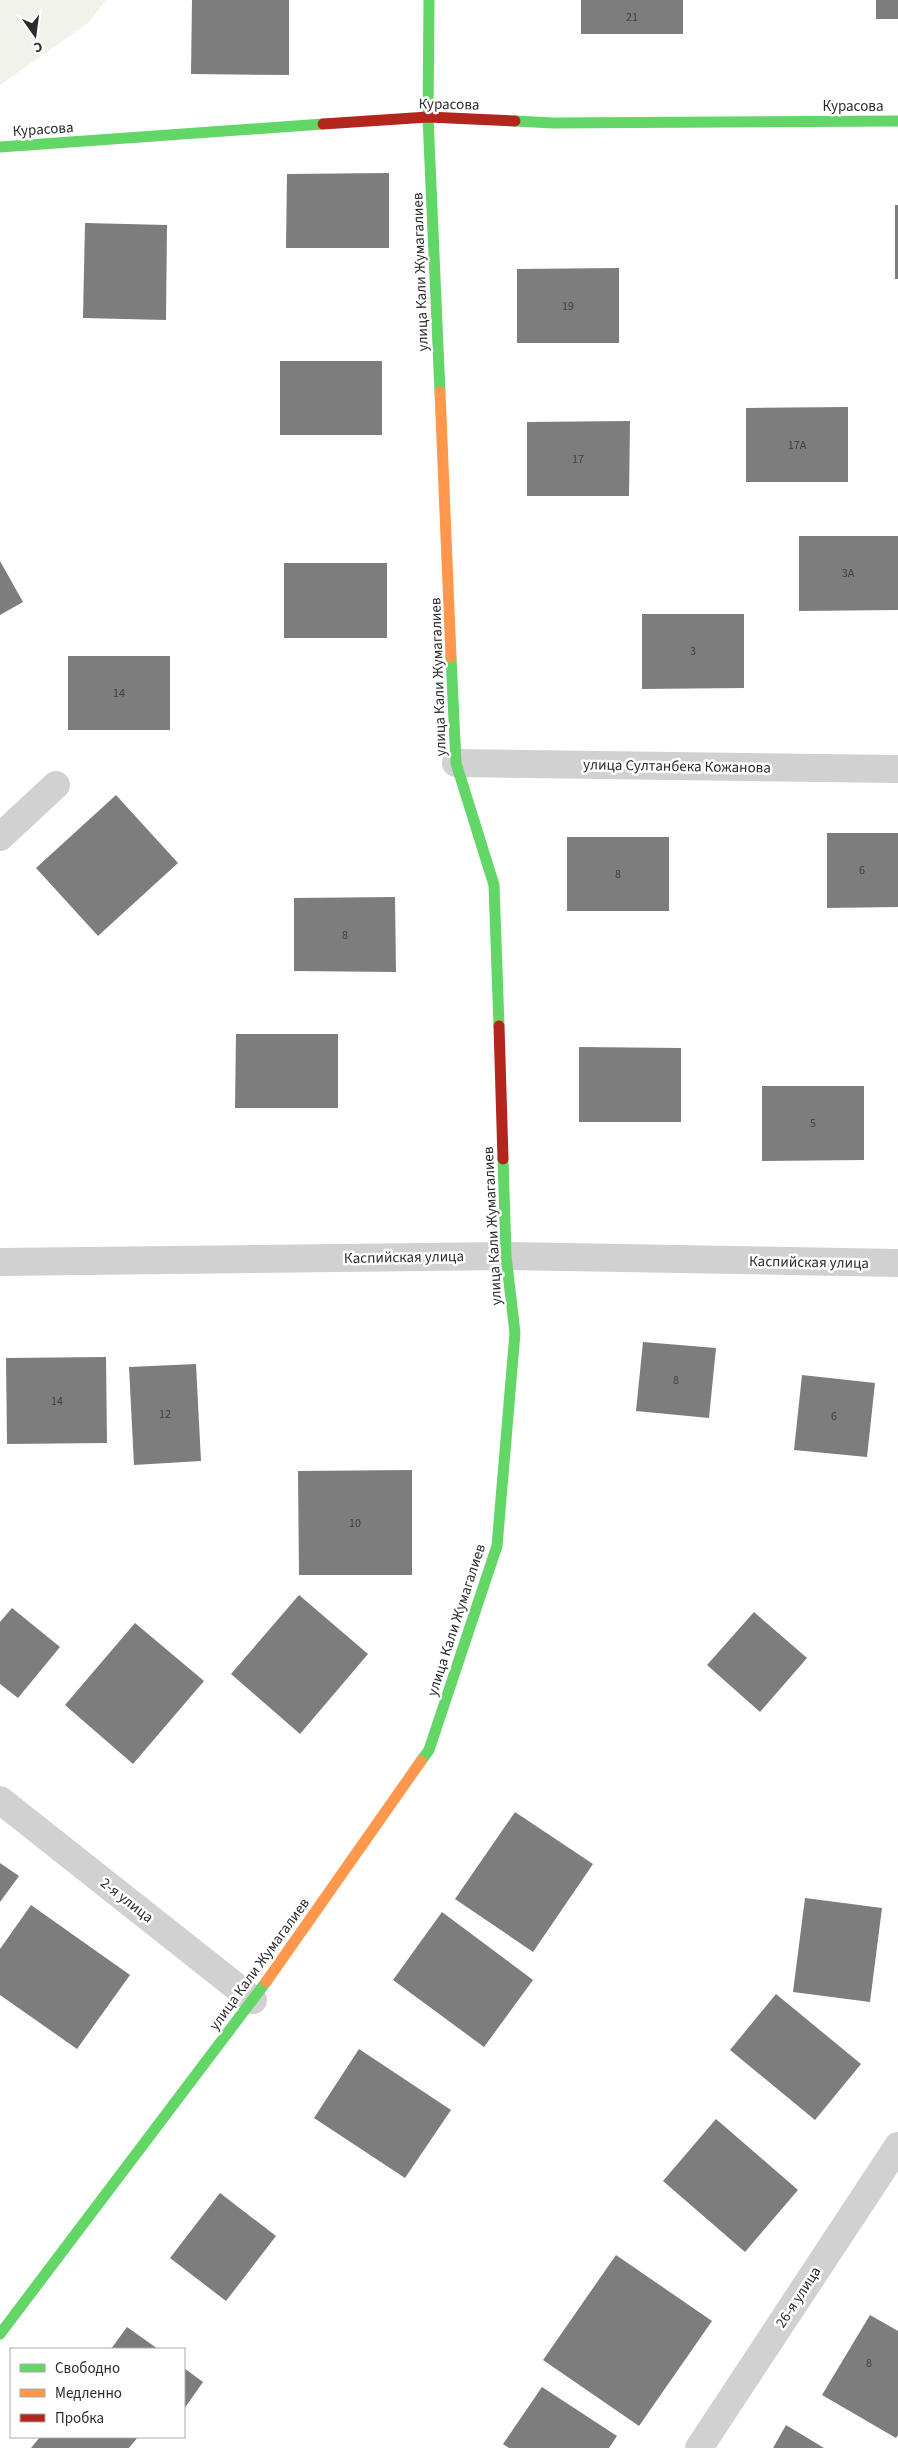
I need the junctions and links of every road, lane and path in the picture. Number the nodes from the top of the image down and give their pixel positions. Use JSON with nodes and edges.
{"nodes":[{"id":1,"x":429,"y":0,"type":"edge"},
{"id":2,"x":428,"y":118,"type":"junction"},
{"id":3,"x":898,"y":121,"type":"edge"},
{"id":4,"x":0,"y":147,"type":"edge"},
{"id":5,"x":456,"y":763,"type":"junction"},
{"id":6,"x":898,"y":769,"type":"edge"},
{"id":7,"x":56,"y":784,"type":"dead end"},
{"id":8,"x":0,"y":836,"type":"edge"},
{"id":9,"x":506,"y":1256,"type":"junction"},
{"id":10,"x":0,"y":1262,"type":"edge"},
{"id":11,"x":898,"y":1263,"type":"edge"},
{"id":12,"x":0,"y":1800,"type":"edge"},
{"id":13,"x":253,"y":2000,"type":"junction"},
{"id":14,"x":898,"y":2146,"type":"edge"},
{"id":15,"x":0,"y":2334,"type":"edge"},
{"id":16,"x":699,"y":2448,"type":"edge"}],
"edges":[{"from":1,"to":2,"type":"street","name":"улица Кали Жумагалиев"},
{"from":2,"to":3,"type":"street","name":"Курасова"},
{"from":2,"to":4,"type":"street","name":"Курасова"},
{"from":2,"to":5,"type":"street","name":"улица Кали Жумагалиев"},
{"from":5,"to":6,"type":"street","name":"улица Султанбека Кожанова"},
{"from":5,"to":9,"type":"street","name":"улица Кали Жумагалиев"},
{"from":7,"to":8,"type":"street"},
{"from":9,"to":10,"type":"street","name":"Каспийская улица"},
{"from":9,"to":11,"type":"street","name":"Каспийская улица"},
{"from":9,"to":13,"type":"street","name":"улица Кали Жумагалиев"},
{"from":12,"to":13,"type":"street","name":"2-я улица"},
{"from":13,"to":15,"type":"street","name":"улица Кали Жумагалиев"},
{"from":14,"to":16,"type":"street","name":"26-я улица"}]}
